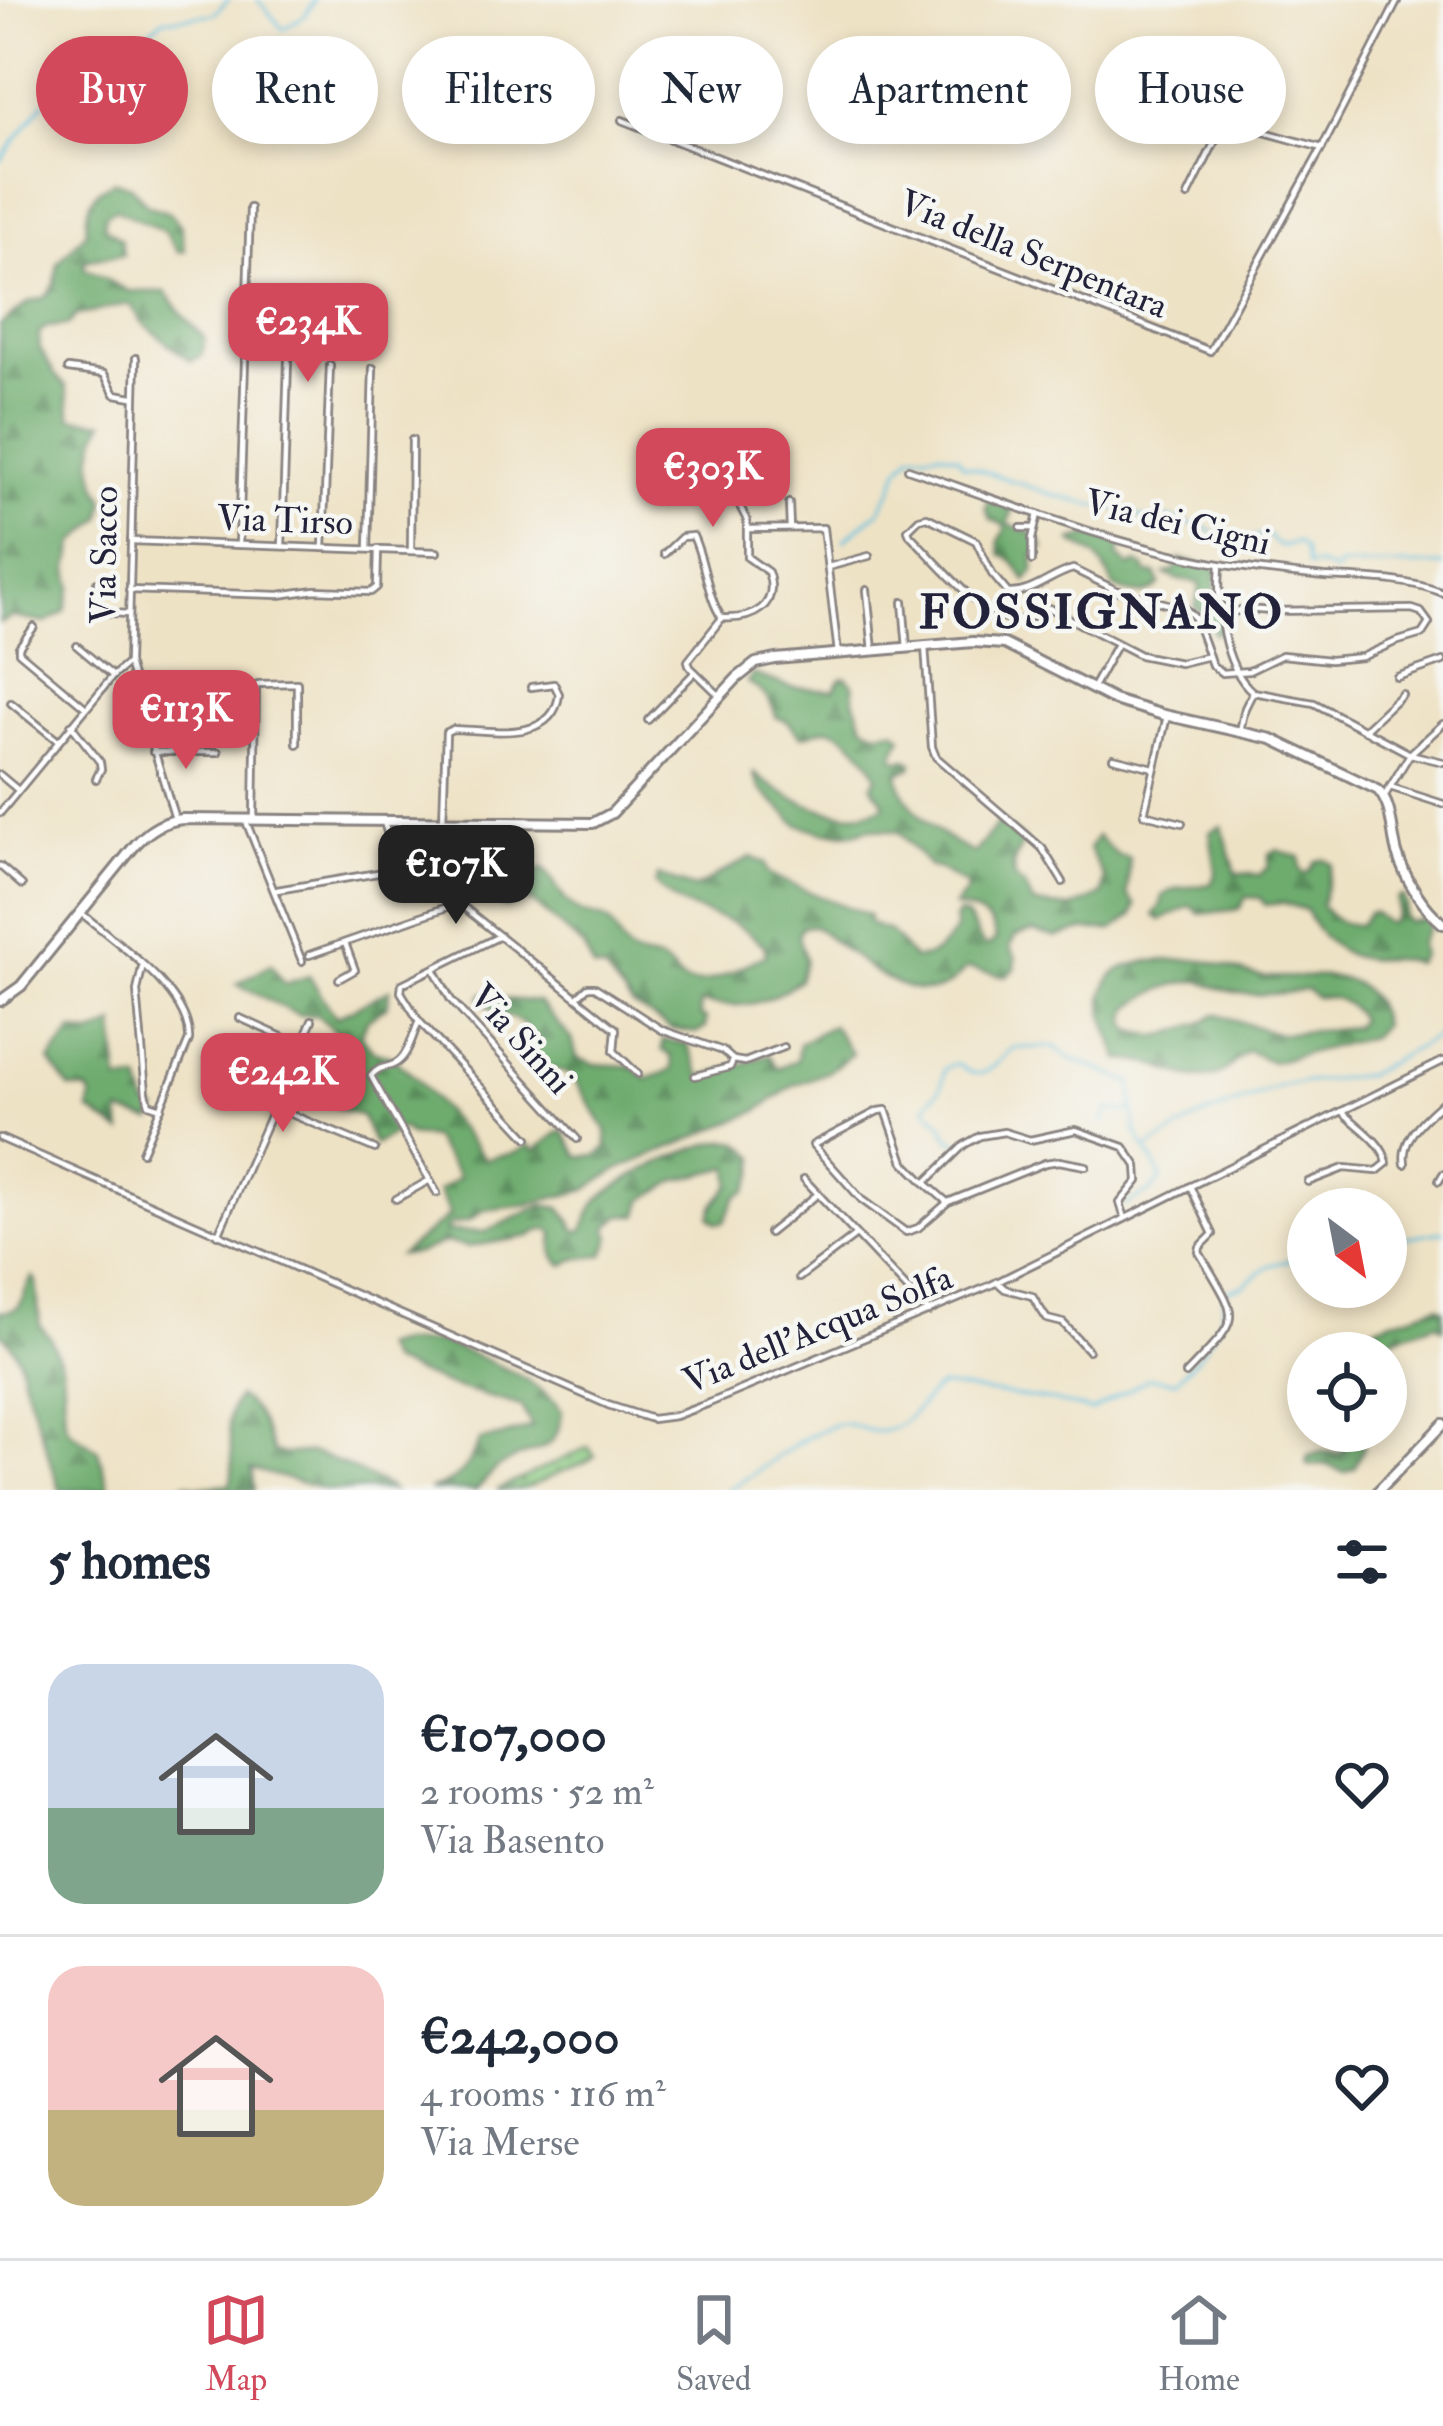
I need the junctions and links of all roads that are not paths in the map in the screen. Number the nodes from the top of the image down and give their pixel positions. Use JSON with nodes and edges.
{"nodes":[{"id":1,"x":1398,"y":0,"type":"edge"},
{"id":2,"x":1286,"y":138,"type":"edge"},
{"id":3,"x":683,"y":144,"type":"edge"},
{"id":4,"x":1214,"y":144,"type":"edge"},
{"id":5,"x":1322,"y":148,"type":"junction"},
{"id":6,"x":1188,"y":196,"type":"dead end"},
{"id":7,"x":250,"y":208,"type":"dead end"},
{"id":8,"x":247,"y":294,"type":"junction"},
{"id":9,"x":136,"y":358,"type":"dead end"},
{"id":10,"x":330,"y":365,"type":"dead end"},
{"id":11,"x":373,"y":368,"type":"dead end"},
{"id":12,"x":68,"y":369,"type":"dead end"},
{"id":13,"x":134,"y":397,"type":"junction"},
{"id":14,"x":412,"y":440,"type":"dead end"},
{"id":15,"x":908,"y":470,"type":"dead end"},
{"id":16,"x":730,"y":487,"type":"dead end"},
{"id":17,"x":789,"y":503,"type":"dead end"},
{"id":18,"x":1038,"y":514,"type":"junction"},
{"id":19,"x":790,"y":528,"type":"junction"},
{"id":20,"x":1021,"y":528,"type":"dead end"},
{"id":21,"x":1034,"y":528,"type":"junction"},
{"id":22,"x":748,"y":529,"type":"junction"},
{"id":23,"x":130,"y":541,"type":"junction"},
{"id":24,"x":239,"y":544,"type":"junction"},
{"id":25,"x":283,"y":546,"type":"junction"},
{"id":26,"x":322,"y":548,"type":"junction"},
{"id":27,"x":368,"y":549,"type":"junction"},
{"id":28,"x":378,"y":550,"type":"junction"},
{"id":29,"x":411,"y":551,"type":"junction"},
{"id":30,"x":437,"y":552,"type":"dead end"},
{"id":31,"x":664,"y":554,"type":"dead end"},
{"id":32,"x":868,"y":556,"type":"dead end"},
{"id":33,"x":1032,"y":561,"type":"dead end"},
{"id":34,"x":1220,"y":564,"type":"junction"},
{"id":35,"x":828,"y":566,"type":"junction"},
{"id":36,"x":98,"y":582,"type":"dead end"},
{"id":37,"x":129,"y":590,"type":"junction"},
{"id":38,"x":868,"y":590,"type":"dead end"},
{"id":39,"x":1443,"y":593,"type":"edge"},
{"id":40,"x":903,"y":602,"type":"dead end"},
{"id":41,"x":128,"y":614,"type":"junction"},
{"id":42,"x":1221,"y":616,"type":"junction"},
{"id":43,"x":722,"y":618,"type":"junction"},
{"id":44,"x":34,"y":627,"type":"dead end"},
{"id":45,"x":1117,"y":644,"type":"junction"},
{"id":46,"x":77,"y":646,"type":"dead end"},
{"id":47,"x":925,"y":646,"type":"junction"},
{"id":48,"x":907,"y":648,"type":"junction"},
{"id":49,"x":873,"y":650,"type":"junction"},
{"id":50,"x":838,"y":653,"type":"junction"},
{"id":51,"x":1209,"y":656,"type":"junction"},
{"id":52,"x":1443,"y":661,"type":"edge"},
{"id":53,"x":128,"y":663,"type":"junction"},
{"id":54,"x":695,"y":672,"type":"junction"},
{"id":55,"x":1234,"y":673,"type":"junction"},
{"id":56,"x":113,"y":676,"type":"junction"},
{"id":57,"x":1397,"y":677,"type":"dead end"},
{"id":58,"x":531,"y":687,"type":"dead end"},
{"id":59,"x":1092,"y":689,"type":"junction"},
{"id":60,"x":1253,"y":692,"type":"junction"},
{"id":61,"x":1402,"y":694,"type":"dead end"},
{"id":62,"x":720,"y":696,"type":"junction"},
{"id":63,"x":11,"y":703,"type":"dead end"},
{"id":64,"x":86,"y":708,"type":"junction"},
{"id":65,"x":1166,"y":716,"type":"junction"},
{"id":66,"x":648,"y":720,"type":"dead end"},
{"id":67,"x":1443,"y":724,"type":"edge"},
{"id":68,"x":71,"y":725,"type":"junction"},
{"id":69,"x":146,"y":728,"type":"junction"},
{"id":70,"x":208,"y":730,"type":"dead end"},
{"id":71,"x":1364,"y":730,"type":"junction"},
{"id":72,"x":1240,"y":731,"type":"junction"},
{"id":73,"x":58,"y":741,"type":"junction"},
{"id":74,"x":297,"y":744,"type":"dead end"},
{"id":75,"x":153,"y":752,"type":"junction"},
{"id":76,"x":218,"y":752,"type":"dead end"},
{"id":77,"x":1410,"y":754,"type":"junction"},
{"id":78,"x":1114,"y":758,"type":"dead end"},
{"id":79,"x":1443,"y":762,"type":"edge"},
{"id":80,"x":1154,"y":768,"type":"junction"},
{"id":81,"x":0,"y":775,"type":"edge"},
{"id":82,"x":96,"y":779,"type":"dead end"},
{"id":83,"x":18,"y":790,"type":"junction"},
{"id":84,"x":1387,"y":792,"type":"junction"},
{"id":85,"x":1443,"y":804,"type":"edge"},
{"id":86,"x":0,"y":813,"type":"edge"},
{"id":87,"x":175,"y":819,"type":"junction"},
{"id":88,"x":249,"y":819,"type":"junction"},
{"id":89,"x":384,"y":821,"type":"junction"},
{"id":90,"x":443,"y":822,"type":"junction"},
{"id":91,"x":1182,"y":823,"type":"dead end"},
{"id":92,"x":413,"y":867,"type":"junction"},
{"id":93,"x":1,"y":868,"type":"edge"},
{"id":94,"x":1063,"y":882,"type":"dead end"},
{"id":95,"x":22,"y":885,"type":"dead end"},
{"id":96,"x":277,"y":890,"type":"dead end"},
{"id":97,"x":459,"y":903,"type":"junction"},
{"id":98,"x":80,"y":912,"type":"junction"},
{"id":99,"x":1443,"y":925,"type":"edge"},
{"id":100,"x":500,"y":936,"type":"junction"},
{"id":101,"x":345,"y":943,"type":"junction"},
{"id":102,"x":309,"y":956,"type":"dead end"},
{"id":103,"x":302,"y":961,"type":"dead end"},
{"id":104,"x":143,"y":965,"type":"junction"},
{"id":105,"x":434,"y":969,"type":"junction"},
{"id":106,"x":339,"y":979,"type":"dead end"},
{"id":107,"x":577,"y":998,"type":"junction"},
{"id":108,"x":0,"y":1001,"type":"edge"},
{"id":109,"x":240,"y":1018,"type":"dead end"},
{"id":110,"x":312,"y":1020,"type":"dead end"},
{"id":111,"x":419,"y":1021,"type":"junction"},
{"id":112,"x":301,"y":1043,"type":"junction"},
{"id":113,"x":784,"y":1048,"type":"dead end"},
{"id":114,"x":325,"y":1052,"type":"dead end"},
{"id":115,"x":733,"y":1060,"type":"junction"},
{"id":116,"x":1443,"y":1061,"type":"edge"},
{"id":117,"x":223,"y":1066,"type":"dead end"},
{"id":118,"x":638,"y":1074,"type":"dead end"},
{"id":119,"x":695,"y":1076,"type":"dead end"},
{"id":120,"x":284,"y":1083,"type":"junction"},
{"id":121,"x":280,"y":1092,"type":"junction"},
{"id":122,"x":1443,"y":1102,"type":"edge"},
{"id":123,"x":332,"y":1103,"type":"dead end"},
{"id":124,"x":274,"y":1107,"type":"junction"},
{"id":125,"x":161,"y":1108,"type":"junction"},
{"id":126,"x":1342,"y":1111,"type":"junction"},
{"id":127,"x":0,"y":1138,"type":"edge"},
{"id":128,"x":528,"y":1138,"type":"dead end"},
{"id":129,"x":577,"y":1138,"type":"dead end"},
{"id":130,"x":374,"y":1149,"type":"dead end"},
{"id":131,"x":142,"y":1152,"type":"dead end"},
{"id":132,"x":1405,"y":1164,"type":"dead end"},
{"id":133,"x":1086,"y":1166,"type":"dead end"},
{"id":134,"x":804,"y":1179,"type":"dead end"},
{"id":135,"x":430,"y":1180,"type":"junction"},
{"id":136,"x":1308,"y":1182,"type":"dead end"},
{"id":137,"x":925,"y":1183,"type":"junction"},
{"id":138,"x":1190,"y":1186,"type":"junction"},
{"id":139,"x":437,"y":1192,"type":"dead end"},
{"id":140,"x":818,"y":1194,"type":"junction"},
{"id":141,"x":396,"y":1199,"type":"dead end"},
{"id":142,"x":948,"y":1202,"type":"junction"},
{"id":143,"x":1125,"y":1218,"type":"junction"},
{"id":144,"x":769,"y":1233,"type":"dead end"},
{"id":145,"x":856,"y":1234,"type":"junction"},
{"id":146,"x":218,"y":1235,"type":"junction"},
{"id":147,"x":799,"y":1278,"type":"dead end"},
{"id":148,"x":997,"y":1282,"type":"junction"},
{"id":149,"x":929,"y":1312,"type":"junction"},
{"id":150,"x":1088,"y":1350,"type":"dead end"},
{"id":151,"x":1186,"y":1374,"type":"dead end"},
{"id":152,"x":1443,"y":1424,"type":"edge"},
{"id":153,"x":1379,"y":1490,"type":"edge"}],
"edges":[{"from":1,"to":5,"type":"street"},
{"from":2,"to":5,"type":"street"},
{"from":3,"to":5,"type":"street","name":"Via della Serpentara"},
{"from":4,"to":6,"type":"street"},
{"from":7,"to":8,"type":"street"},
{"from":8,"to":24,"type":"street"},
{"from":8,"to":25,"type":"street"},
{"from":9,"to":13,"type":"street","name":"Via Sacco"},
{"from":10,"to":26,"type":"street"},
{"from":11,"to":27,"type":"street"},
{"from":12,"to":13,"type":"street"},
{"from":13,"to":23,"type":"street","name":"Via Sacco"},
{"from":14,"to":29,"type":"street"},
{"from":15,"to":18,"type":"street","name":"Via dei Cigni"},
{"from":16,"to":22,"type":"street"},
{"from":17,"to":19,"type":"street"},
{"from":18,"to":21,"type":"street"},
{"from":18,"to":34,"type":"street","name":"Via dei Cigni"},
{"from":19,"to":22,"type":"street"},
{"from":19,"to":35,"type":"street"},
{"from":20,"to":21,"type":"street"},
{"from":21,"to":33,"type":"street"},
{"from":22,"to":43,"type":"street"},
{"from":23,"to":24,"type":"street","name":"Via Tirso"},
{"from":23,"to":37,"type":"street","name":"Via Sacco"},
{"from":24,"to":25,"type":"street","name":"Via Tirso"},
{"from":25,"to":26,"type":"street","name":"Via Tirso"},
{"from":26,"to":27,"type":"street","name":"Via Tirso"},
{"from":27,"to":28,"type":"street","name":"Via Tirso"},
{"from":28,"to":29,"type":"street","name":"Via Tirso"},
{"from":28,"to":37,"type":"street"},
{"from":29,"to":30,"type":"street","name":"Via Tirso"},
{"from":31,"to":43,"type":"street"},
{"from":32,"to":35,"type":"street"},
{"from":34,"to":39,"type":"street","name":"Via dei Cigni"},
{"from":34,"to":42,"type":"street"},
{"from":35,"to":50,"type":"street"},
{"from":36,"to":41,"type":"street"},
{"from":37,"to":41,"type":"street","name":"Via Sacco"},
{"from":38,"to":49,"type":"street"},
{"from":40,"to":48,"type":"street"},
{"from":41,"to":53,"type":"street","name":"Via Sacco"},
{"from":42,"to":55,"type":"street"},
{"from":42,"to":55,"type":"street"},
{"from":43,"to":54,"type":"street"},
{"from":44,"to":64,"type":"street"},
{"from":45,"to":51,"type":"street"},
{"from":45,"to":51,"type":"street"},
{"from":45,"to":59,"type":"street"},
{"from":46,"to":56,"type":"street"},
{"from":47,"to":48,"type":"street"},
{"from":47,"to":59,"type":"street"},
{"from":47,"to":94,"type":"street"},
{"from":48,"to":49,"type":"street"},
{"from":49,"to":50,"type":"street"},
{"from":50,"to":62,"type":"street"},
{"from":51,"to":55,"type":"street"},
{"from":52,"to":57,"type":"street"},
{"from":53,"to":56,"type":"street"},
{"from":53,"to":69,"type":"street","name":"Via Sacco"},
{"from":54,"to":62,"type":"street"},
{"from":54,"to":66,"type":"street"},
{"from":55,"to":60,"type":"street"},
{"from":56,"to":64,"type":"street"},
{"from":58,"to":90,"type":"street"},
{"from":59,"to":65,"type":"street"},
{"from":60,"to":71,"type":"street"},
{"from":60,"to":72,"type":"street"},
{"from":61,"to":71,"type":"street"},
{"from":62,"to":90,"type":"street"},
{"from":63,"to":73,"type":"street"},
{"from":64,"to":68,"type":"street"},
{"from":65,"to":72,"type":"street"},
{"from":65,"to":80,"type":"street"},
{"from":67,"to":77,"type":"street"},
{"from":68,"to":73,"type":"street"},
{"from":68,"to":82,"type":"street"},
{"from":69,"to":70,"type":"street"},
{"from":69,"to":75,"type":"street","name":"Via Sacco"},
{"from":71,"to":77,"type":"street"},
{"from":72,"to":84,"type":"street"},
{"from":73,"to":83,"type":"street"},
{"from":74,"to":88,"type":"street"},
{"from":75,"to":76,"type":"street"},
{"from":75,"to":87,"type":"street","name":"Via Sacco"},
{"from":77,"to":79,"type":"street"},
{"from":77,"to":84,"type":"street"},
{"from":78,"to":80,"type":"street"},
{"from":80,"to":91,"type":"street"},
{"from":81,"to":83,"type":"street"},
{"from":83,"to":86,"type":"street"},
{"from":84,"to":85,"type":"street"},
{"from":84,"to":99,"type":"street"},
{"from":87,"to":88,"type":"street"},
{"from":87,"to":98,"type":"street"},
{"from":88,"to":89,"type":"street"},
{"from":88,"to":103,"type":"street"},
{"from":89,"to":90,"type":"street"},
{"from":89,"to":92,"type":"street"},
{"from":92,"to":96,"type":"street"},
{"from":92,"to":97,"type":"street"},
{"from":93,"to":95,"type":"street"},
{"from":97,"to":100,"type":"street"},
{"from":97,"to":101,"type":"street"},
{"from":98,"to":104,"type":"street"},
{"from":98,"to":108,"type":"street"},
{"from":100,"to":105,"type":"street"},
{"from":100,"to":107,"type":"street"},
{"from":101,"to":102,"type":"street"},
{"from":101,"to":106,"type":"street"},
{"from":104,"to":125,"type":"street"},
{"from":104,"to":125,"type":"street"},
{"from":105,"to":111,"type":"street"},
{"from":105,"to":129,"type":"street","name":"Via Sinni"},
{"from":107,"to":115,"type":"street"},
{"from":107,"to":118,"type":"street"},
{"from":109,"to":112,"type":"street"},
{"from":110,"to":112,"type":"street"},
{"from":111,"to":128,"type":"street","name":"Via Sinni"},
{"from":111,"to":135,"type":"street"},
{"from":112,"to":114,"type":"street"},
{"from":112,"to":120,"type":"street"},
{"from":113,"to":115,"type":"street"},
{"from":115,"to":119,"type":"street"},
{"from":116,"to":126,"type":"street","name":"Via dell'Acqua Solfa"},
{"from":117,"to":121,"type":"street"},
{"from":120,"to":121,"type":"street"},
{"from":120,"to":123,"type":"street"},
{"from":121,"to":124,"type":"street"},
{"from":122,"to":132,"type":"street"},
{"from":124,"to":130,"type":"street"},
{"from":124,"to":146,"type":"street"},
{"from":125,"to":131,"type":"street"},
{"from":126,"to":136,"type":"street"},
{"from":126,"to":138,"type":"street","name":"Via dell'Acqua Solfa"},
{"from":127,"to":146,"type":"street","name":"Via dell'Acqua Solfa"},
{"from":133,"to":142,"type":"street"},
{"from":134,"to":140,"type":"street"},
{"from":135,"to":139,"type":"street"},
{"from":135,"to":141,"type":"street"},
{"from":137,"to":142,"type":"street"},
{"from":137,"to":142,"type":"street"},
{"from":137,"to":143,"type":"street"},
{"from":138,"to":143,"type":"street","name":"Via dell'Acqua Solfa"},
{"from":138,"to":151,"type":"street"},
{"from":140,"to":144,"type":"street"},
{"from":140,"to":145,"type":"street"},
{"from":143,"to":148,"type":"street","name":"Via dell'Acqua Solfa"},
{"from":145,"to":147,"type":"street"},
{"from":145,"to":149,"type":"street"},
{"from":146,"to":149,"type":"street","name":"Via dell'Acqua Solfa"},
{"from":148,"to":149,"type":"street","name":"Via dell'Acqua Solfa"},
{"from":148,"to":150,"type":"street"},
{"from":152,"to":153,"type":"street"}]}
